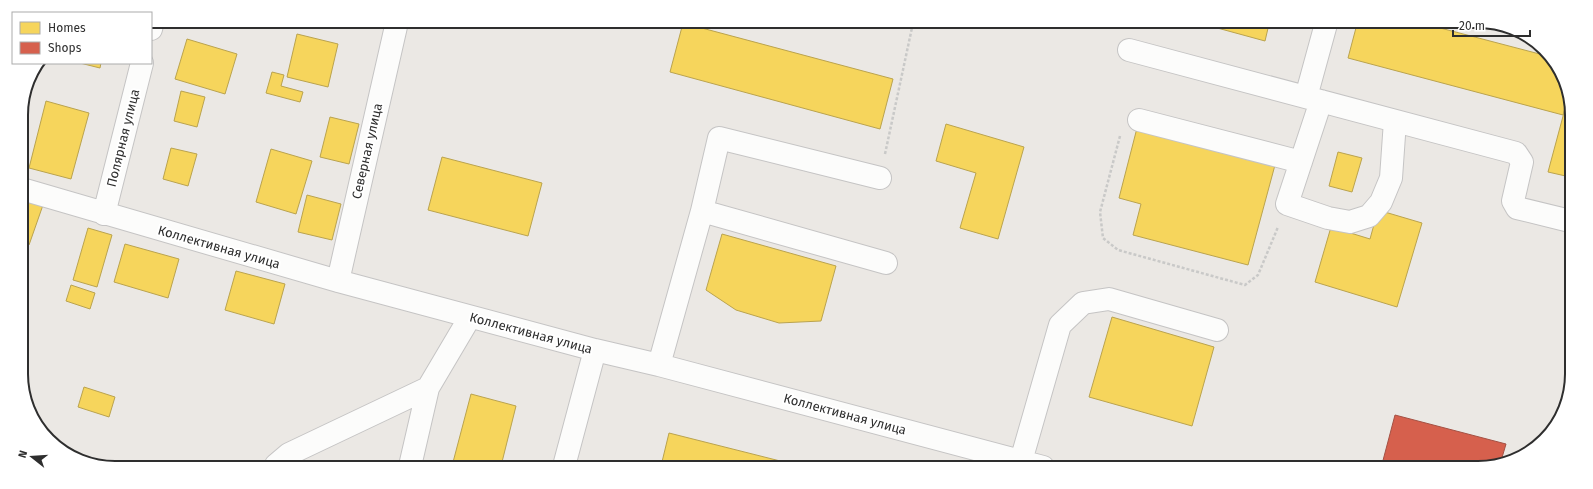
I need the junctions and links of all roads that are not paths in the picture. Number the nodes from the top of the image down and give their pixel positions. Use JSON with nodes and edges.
{"nodes":[{"id":1,"x":396,"y":28,"type":"edge"},
{"id":2,"x":1325,"y":28,"type":"edge"},
{"id":3,"x":1129,"y":50,"type":"dead end"},
{"id":4,"x":142,"y":64,"type":"edge"},
{"id":5,"x":1313,"y":99,"type":"junction"},
{"id":6,"x":1139,"y":120,"type":"road end"},
{"id":7,"x":1395,"y":121,"type":"junction"},
{"id":8,"x":1301,"y":162,"type":"junction"},
{"id":9,"x":880,"y":178,"type":"road end"},
{"id":10,"x":28,"y":191,"type":"edge"},
{"id":11,"x":702,"y":211,"type":"junction"},
{"id":12,"x":104,"y":214,"type":"junction"},
{"id":13,"x":1565,"y":220,"type":"edge"},
{"id":14,"x":886,"y":263,"type":"dead end"},
{"id":15,"x":338,"y":281,"type":"junction"},
{"id":16,"x":470,"y":317,"type":"junction"},
{"id":17,"x":1218,"y":330,"type":"dead end"},
{"id":18,"x":596,"y":350,"type":"junction"},
{"id":19,"x":659,"y":365,"type":"junction"},
{"id":20,"x":428,"y":388,"type":"junction"},
{"id":21,"x":281,"y":461,"type":"edge"},
{"id":22,"x":411,"y":461,"type":"edge"},
{"id":23,"x":565,"y":461,"type":"edge"},
{"id":24,"x":1020,"y":461,"type":"edge"},
{"id":25,"x":1036,"y":461,"type":"edge"}],
"edges":[{"from":1,"to":15,"type":"street","name":"Северная улица"},
{"from":2,"to":5,"type":"street"},
{"from":3,"to":5,"type":"street"},
{"from":4,"to":12,"type":"street","name":"Полярная улица"},
{"from":5,"to":7,"type":"street"},
{"from":5,"to":8,"type":"street"},
{"from":6,"to":8,"type":"street"},
{"from":7,"to":8,"type":"street"},
{"from":7,"to":13,"type":"street"},
{"from":9,"to":11,"type":"street"},
{"from":10,"to":12,"type":"street","name":"Коллективная улица"},
{"from":11,"to":14,"type":"street"},
{"from":11,"to":19,"type":"street"},
{"from":12,"to":15,"type":"street","name":"Коллективная улица"},
{"from":15,"to":16,"type":"street","name":"Коллективная улица"},
{"from":16,"to":18,"type":"street","name":"Коллективная улица"},
{"from":16,"to":20,"type":"street"},
{"from":17,"to":25,"type":"street"},
{"from":18,"to":19,"type":"street","name":"Коллективная улица"},
{"from":18,"to":23,"type":"street"},
{"from":19,"to":24,"type":"street","name":"Коллективная улица"},
{"from":20,"to":21,"type":"street"},
{"from":20,"to":22,"type":"street"}]}
